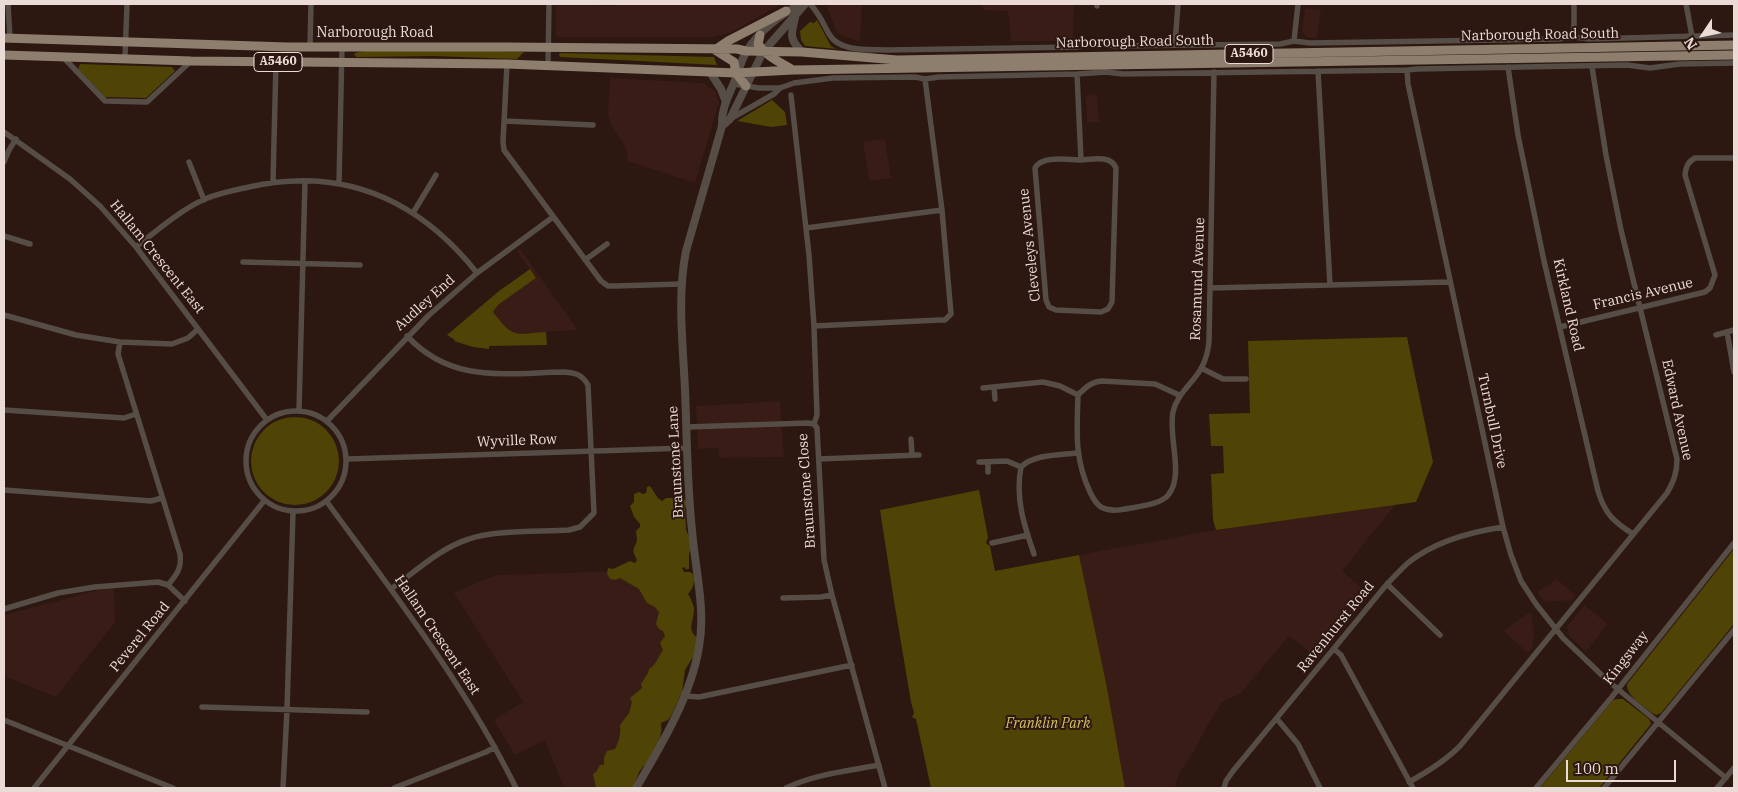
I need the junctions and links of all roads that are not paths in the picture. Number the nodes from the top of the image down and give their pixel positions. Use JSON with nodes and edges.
{"nodes":[{"id":1,"x":8,"y":4,"type":"edge"},
{"id":2,"x":127,"y":4,"type":"edge"},
{"id":3,"x":311,"y":4,"type":"edge"},
{"id":4,"x":549,"y":4,"type":"edge"},
{"id":5,"x":803,"y":4,"type":"edge"},
{"id":6,"x":810,"y":4,"type":"edge"},
{"id":7,"x":1178,"y":4,"type":"edge"},
{"id":8,"x":1298,"y":4,"type":"edge"},
{"id":9,"x":1574,"y":4,"type":"edge"},
{"id":10,"x":1686,"y":4,"type":"edge"},
{"id":11,"x":786,"y":11,"type":"junction"},
{"id":12,"x":796,"y":16,"type":"junction"},
{"id":13,"x":760,"y":35,"type":"junction"},
{"id":14,"x":1692,"y":36,"type":"junction"},
{"id":15,"x":1734,"y":36,"type":"edge"},
{"id":16,"x":1574,"y":37,"type":"junction"},
{"id":17,"x":7,"y":38,"type":"edge"},
{"id":18,"x":1294,"y":41,"type":"junction"},
{"id":19,"x":126,"y":42,"type":"junction"},
{"id":20,"x":1175,"y":45,"type":"junction"},
{"id":21,"x":1734,"y":45,"type":"edge"},
{"id":22,"x":310,"y":46,"type":"junction"},
{"id":23,"x":342,"y":46,"type":"junction"},
{"id":24,"x":549,"y":48,"type":"junction"},
{"id":25,"x":715,"y":50,"type":"junction"},
{"id":26,"x":746,"y":51,"type":"junction"},
{"id":27,"x":763,"y":52,"type":"junction"},
{"id":28,"x":802,"y":52,"type":"junction"},
{"id":29,"x":1734,"y":54,"type":"edge"},
{"id":30,"x":4,"y":55,"type":"edge"},
{"id":31,"x":63,"y":57,"type":"junction"},
{"id":32,"x":125,"y":58,"type":"junction"},
{"id":33,"x":191,"y":61,"type":"junction"},
{"id":34,"x":276,"y":62,"type":"junction"},
{"id":35,"x":342,"y":62,"type":"junction"},
{"id":36,"x":1734,"y":63,"type":"edge"},
{"id":37,"x":506,"y":64,"type":"junction"},
{"id":38,"x":548,"y":66,"type":"junction"},
{"id":39,"x":1592,"y":66,"type":"junction"},
{"id":40,"x":1508,"y":67,"type":"junction"},
{"id":41,"x":793,"y":70,"type":"junction"},
{"id":42,"x":840,"y":70,"type":"junction"},
{"id":43,"x":1407,"y":70,"type":"junction"},
{"id":44,"x":1318,"y":71,"type":"junction"},
{"id":45,"x":710,"y":72,"type":"junction"},
{"id":46,"x":1214,"y":72,"type":"junction"},
{"id":47,"x":736,"y":73,"type":"junction"},
{"id":48,"x":752,"y":73,"type":"junction"},
{"id":49,"x":1078,"y":74,"type":"junction"},
{"id":50,"x":863,"y":78,"type":"junction"},
{"id":51,"x":925,"y":79,"type":"junction"},
{"id":52,"x":734,"y":84,"type":"junction"},
{"id":53,"x":746,"y":86,"type":"junction"},
{"id":54,"x":780,"y":88,"type":"junction"},
{"id":55,"x":791,"y":95,"type":"dead end"},
{"id":56,"x":726,"y":102,"type":"junction"},
{"id":57,"x":730,"y":119,"type":"junction"},
{"id":58,"x":504,"y":121,"type":"junction"},
{"id":59,"x":593,"y":125,"type":"dead end"},
{"id":60,"x":722,"y":126,"type":"junction"},
{"id":61,"x":4,"y":132,"type":"edge"},
{"id":62,"x":16,"y":140,"type":"junction"},
{"id":63,"x":1734,"y":158,"type":"edge"},
{"id":64,"x":1081,"y":160,"type":"junction"},
{"id":65,"x":4,"y":162,"type":"edge"},
{"id":66,"x":189,"y":162,"type":"dead end"},
{"id":67,"x":436,"y":175,"type":"dead end"},
{"id":68,"x":273,"y":181,"type":"junction"},
{"id":69,"x":305,"y":181,"type":"junction"},
{"id":70,"x":339,"y":184,"type":"junction"},
{"id":71,"x":204,"y":200,"type":"junction"},
{"id":72,"x":942,"y":210,"type":"junction"},
{"id":73,"x":413,"y":213,"type":"junction"},
{"id":74,"x":553,"y":217,"type":"junction"},
{"id":75,"x":806,"y":228,"type":"junction"},
{"id":76,"x":4,"y":236,"type":"edge"},
{"id":77,"x":30,"y":244,"type":"dead end"},
{"id":78,"x":607,"y":244,"type":"dead end"},
{"id":79,"x":136,"y":247,"type":"junction"},
{"id":80,"x":585,"y":260,"type":"junction"},
{"id":81,"x":243,"y":262,"type":"dead end"},
{"id":82,"x":302,"y":264,"type":"junction"},
{"id":83,"x":360,"y":266,"type":"dead end"},
{"id":84,"x":477,"y":274,"type":"junction"},
{"id":85,"x":1450,"y":282,"type":"junction"},
{"id":86,"x":681,"y":284,"type":"junction"},
{"id":87,"x":1330,"y":285,"type":"junction"},
{"id":88,"x":1211,"y":288,"type":"junction"},
{"id":89,"x":1640,"y":307,"type":"junction"},
{"id":90,"x":4,"y":315,"type":"edge"},
{"id":91,"x":814,"y":326,"type":"junction"},
{"id":92,"x":1560,"y":327,"type":"junction"},
{"id":93,"x":198,"y":329,"type":"junction"},
{"id":94,"x":1734,"y":330,"type":"edge"},
{"id":95,"x":1727,"y":332,"type":"junction"},
{"id":96,"x":1716,"y":335,"type":"dead end"},
{"id":97,"x":407,"y":336,"type":"junction"},
{"id":98,"x":120,"y":342,"type":"junction"},
{"id":99,"x":1201,"y":368,"type":"junction"},
{"id":100,"x":1734,"y":372,"type":"edge"},
{"id":101,"x":1246,"y":378,"type":"dead end"},
{"id":102,"x":994,"y":387,"type":"junction"},
{"id":103,"x":983,"y":388,"type":"dead end"},
{"id":104,"x":1078,"y":395,"type":"junction"},
{"id":105,"x":1179,"y":395,"type":"junction"},
{"id":106,"x":995,"y":399,"type":"dead end"},
{"id":107,"x":4,"y":410,"type":"edge"},
{"id":108,"x":299,"y":411,"type":"junction"},
{"id":109,"x":136,"y":414,"type":"junction"},
{"id":110,"x":267,"y":420,"type":"junction"},
{"id":111,"x":327,"y":421,"type":"junction"},
{"id":112,"x":814,"y":424,"type":"junction"},
{"id":113,"x":687,"y":427,"type":"junction"},
{"id":114,"x":912,"y":439,"type":"dead end"},
{"id":115,"x":688,"y":448,"type":"junction"},
{"id":116,"x":592,"y":451,"type":"junction"},
{"id":117,"x":1077,"y":453,"type":"junction"},
{"id":118,"x":912,"y":455,"type":"junction"},
{"id":119,"x":919,"y":455,"type":"dead end"},
{"id":120,"x":347,"y":459,"type":"junction"},
{"id":121,"x":819,"y":459,"type":"junction"},
{"id":122,"x":979,"y":462,"type":"dead end"},
{"id":123,"x":988,"y":462,"type":"junction"},
{"id":124,"x":1022,"y":467,"type":"junction"},
{"id":125,"x":988,"y":472,"type":"dead end"},
{"id":126,"x":4,"y":490,"type":"edge"},
{"id":127,"x":162,"y":498,"type":"junction"},
{"id":128,"x":264,"y":501,"type":"junction"},
{"id":129,"x":327,"y":502,"type":"junction"},
{"id":130,"x":293,"y":512,"type":"junction"},
{"id":131,"x":1503,"y":527,"type":"junction"},
{"id":132,"x":1633,"y":534,"type":"junction"},
{"id":133,"x":1028,"y":535,"type":"junction"},
{"id":134,"x":992,"y":543,"type":"dead end"},
{"id":135,"x":1734,"y":543,"type":"edge"},
{"id":136,"x":1034,"y":554,"type":"dead end"},
{"id":137,"x":1387,"y":584,"type":"junction"},
{"id":138,"x":168,"y":585,"type":"junction"},
{"id":139,"x":391,"y":589,"type":"junction"},
{"id":140,"x":832,"y":595,"type":"junction"},
{"id":141,"x":782,"y":598,"type":"dead end"},
{"id":142,"x":185,"y":601,"type":"junction"},
{"id":143,"x":4,"y":609,"type":"edge"},
{"id":144,"x":1556,"y":629,"type":"junction"},
{"id":145,"x":1734,"y":630,"type":"edge"},
{"id":146,"x":1440,"y":635,"type":"dead end"},
{"id":147,"x":1334,"y":649,"type":"junction"},
{"id":148,"x":852,"y":665,"type":"junction"},
{"id":149,"x":1618,"y":689,"type":"junction"},
{"id":150,"x":684,"y":696,"type":"junction"},
{"id":151,"x":202,"y":707,"type":"dead end"},
{"id":152,"x":287,"y":710,"type":"junction"},
{"id":153,"x":367,"y":712,"type":"dead end"},
{"id":154,"x":1277,"y":719,"type":"junction"},
{"id":155,"x":4,"y":720,"type":"edge"},
{"id":156,"x":1658,"y":721,"type":"junction"},
{"id":157,"x":67,"y":746,"type":"junction"},
{"id":158,"x":495,"y":747,"type":"junction"},
{"id":159,"x":879,"y":765,"type":"junction"},
{"id":160,"x":1734,"y":768,"type":"edge"},
{"id":161,"x":1726,"y":778,"type":"junction"},
{"id":162,"x":1409,"y":782,"type":"junction"},
{"id":163,"x":34,"y":788,"type":"edge"},
{"id":164,"x":173,"y":788,"type":"edge"},
{"id":165,"x":283,"y":788,"type":"edge"},
{"id":166,"x":394,"y":788,"type":"edge"},
{"id":167,"x":516,"y":788,"type":"edge"},
{"id":168,"x":636,"y":788,"type":"edge"},
{"id":169,"x":786,"y":788,"type":"edge"},
{"id":170,"x":885,"y":788,"type":"edge"},
{"id":171,"x":1224,"y":788,"type":"edge"},
{"id":172,"x":1320,"y":788,"type":"edge"},
{"id":173,"x":1413,"y":788,"type":"edge"},
{"id":174,"x":1536,"y":788,"type":"edge"},
{"id":175,"x":1604,"y":788,"type":"edge"},
{"id":176,"x":1717,"y":788,"type":"edge"}],
"edges":[{"from":1,"to":17,"type":"street"},
{"from":2,"to":19,"type":"street"},
{"from":3,"to":22,"type":"street"},
{"from":4,"to":24,"type":"street"},
{"from":5,"to":11,"type":"street","name":"Braunstone Lane"},
{"from":5,"to":12,"type":"street"},
{"from":6,"to":20,"type":"street","name":"Narborough Road South"},
{"from":7,"to":20,"type":"street"},
{"from":8,"to":18,"type":"street"},
{"from":9,"to":16,"type":"street"},
{"from":10,"to":14,"type":"street"},
{"from":11,"to":13,"type":"street","name":"Braunstone Lane"},
{"from":11,"to":25,"type":"main road"},
{"from":12,"to":27,"type":"street"},
{"from":12,"to":28,"type":"street"},
{"from":13,"to":26,"type":"street","name":"Braunstone Lane"},
{"from":13,"to":27,"type":"main road"},
{"from":14,"to":15,"type":"street","name":"Narborough Road South"},
{"from":14,"to":16,"type":"street","name":"Narborough Road South"},
{"from":16,"to":18,"type":"street","name":"Narborough Road South"},
{"from":17,"to":19,"type":"main road","name":"Narborough Road","number":"A5460"},
{"from":18,"to":20,"type":"street","name":"Narborough Road South"},
{"from":19,"to":22,"type":"main road","name":"Narborough Road","number":"A5460"},
{"from":19,"to":32,"type":"street"},
{"from":21,"to":28,"type":"main road","name":"Narborough Road South","number":"A5460"},
{"from":22,"to":23,"type":"main road","name":"Narborough Road","number":"A5460"},
{"from":23,"to":24,"type":"main road","name":"Narborough Road","number":"A5460"},
{"from":23,"to":35,"type":"street"},
{"from":24,"to":25,"type":"main road","name":"Narborough Road","number":"A5460"},
{"from":24,"to":38,"type":"street"},
{"from":25,"to":26,"type":"main road","name":"Narborough Road","number":"A5460"},
{"from":25,"to":47,"type":"main road"},
{"from":26,"to":27,"type":"main road","name":"Narborough Road South","number":"A5460"},
{"from":26,"to":47,"type":"street","name":"Braunstone Lane"},
{"from":27,"to":28,"type":"main road","name":"Narborough Road South","number":"A5460"},
{"from":27,"to":41,"type":"main road"},
{"from":27,"to":48,"type":"street"},
{"from":29,"to":42,"type":"main road","name":"Narborough Road South","number":"A5460"},
{"from":30,"to":31,"type":"main road","name":"Narborough Road","number":"A5460"},
{"from":31,"to":32,"type":"main road","name":"Narborough Road","number":"A5460"},
{"from":31,"to":33,"type":"street"},
{"from":32,"to":33,"type":"main road","name":"Narborough Road","number":"A5460"},
{"from":33,"to":34,"type":"main road","name":"Narborough Road","number":"A5460"},
{"from":34,"to":35,"type":"main road","name":"Narborough Road","number":"A5460"},
{"from":34,"to":68,"type":"street"},
{"from":35,"to":37,"type":"main road","name":"Narborough Road","number":"A5460"},
{"from":35,"to":70,"type":"street"},
{"from":36,"to":39,"type":"street","name":"Narborough Road South"},
{"from":37,"to":38,"type":"main road","name":"Narborough Road","number":"A5460"},
{"from":37,"to":58,"type":"street"},
{"from":38,"to":45,"type":"main road","name":"Narborough Road","number":"A5460"},
{"from":39,"to":40,"type":"street","name":"Narborough Road South"},
{"from":39,"to":89,"type":"street","name":"Edward Avenue"},
{"from":40,"to":43,"type":"street","name":"Narborough Road South"},
{"from":40,"to":92,"type":"street","name":"Kirkland Road"},
{"from":41,"to":42,"type":"main road","name":"Narborough Road South","number":"A5460"},
{"from":41,"to":48,"type":"main road","name":"Narborough Road South","number":"A5460"},
{"from":42,"to":50,"type":"street","name":"Narborough Road South"},
{"from":43,"to":44,"type":"street","name":"Narborough Road South"},
{"from":43,"to":85,"type":"street","name":"Turnbull Drive"},
{"from":44,"to":46,"type":"street","name":"Narborough Road South"},
{"from":44,"to":87,"type":"street"},
{"from":45,"to":47,"type":"main road","name":"Narborough Road","number":"A5460"},
{"from":45,"to":56,"type":"street"},
{"from":46,"to":49,"type":"street","name":"Narborough Road South"},
{"from":46,"to":88,"type":"street","name":"Rosamund Avenue"},
{"from":47,"to":48,"type":"main road","name":"Narborough Road South","number":"A5460"},
{"from":47,"to":52,"type":"street","name":"Braunstone Lane"},
{"from":47,"to":53,"type":"main road"},
{"from":48,"to":53,"type":"street"},
{"from":49,"to":51,"type":"street","name":"Narborough Road South"},
{"from":49,"to":64,"type":"street"},
{"from":50,"to":51,"type":"street","name":"Narborough Road South"},
{"from":50,"to":54,"type":"street","name":"Narborough Road South"},
{"from":51,"to":72,"type":"street"},
{"from":52,"to":53,"type":"street","name":"Narborough Road South"},
{"from":52,"to":56,"type":"street","name":"Braunstone Lane"},
{"from":53,"to":54,"type":"street","name":"Narborough Road South"},
{"from":53,"to":57,"type":"street"},
{"from":54,"to":57,"type":"street","name":"Narborough Road South"},
{"from":55,"to":75,"type":"street","name":"Braunstone Close"},
{"from":56,"to":60,"type":"street","name":"Braunstone Lane"},
{"from":57,"to":60,"type":"street"},
{"from":58,"to":59,"type":"street"},
{"from":58,"to":74,"type":"street"},
{"from":60,"to":86,"type":"street","name":"Braunstone Lane"},
{"from":61,"to":62,"type":"street","name":"Hallam Crescent East"},
{"from":62,"to":65,"type":"street"},
{"from":62,"to":79,"type":"street","name":"Hallam Crescent East"},
{"from":63,"to":89,"type":"street","name":"Francis Avenue"},
{"from":64,"to":64,"type":"street","name":"Cleveleys Avenue"},
{"from":66,"to":71,"type":"street"},
{"from":67,"to":73,"type":"street"},
{"from":68,"to":69,"type":"street"},
{"from":68,"to":71,"type":"street"},
{"from":69,"to":70,"type":"street"},
{"from":69,"to":82,"type":"street"},
{"from":70,"to":73,"type":"street"},
{"from":71,"to":79,"type":"street"},
{"from":72,"to":75,"type":"street"},
{"from":72,"to":91,"type":"street"},
{"from":73,"to":84,"type":"street"},
{"from":74,"to":80,"type":"street"},
{"from":74,"to":84,"type":"street","name":"Audley End"},
{"from":75,"to":91,"type":"street","name":"Braunstone Close"},
{"from":76,"to":77,"type":"street"},
{"from":78,"to":80,"type":"street"},
{"from":79,"to":93,"type":"street","name":"Hallam Crescent East"},
{"from":80,"to":86,"type":"street"},
{"from":81,"to":82,"type":"street"},
{"from":82,"to":83,"type":"street"},
{"from":82,"to":108,"type":"street"},
{"from":84,"to":97,"type":"street","name":"Audley End"},
{"from":85,"to":87,"type":"street"},
{"from":85,"to":131,"type":"street","name":"Turnbull Drive"},
{"from":86,"to":113,"type":"street","name":"Braunstone Lane"},
{"from":87,"to":88,"type":"street"},
{"from":88,"to":99,"type":"street","name":"Rosamund Avenue"},
{"from":89,"to":92,"type":"street","name":"Francis Avenue"},
{"from":89,"to":132,"type":"street","name":"Edward Avenue"},
{"from":90,"to":98,"type":"street"},
{"from":91,"to":112,"type":"street","name":"Braunstone Close"},
{"from":92,"to":132,"type":"street","name":"Kirkland Road"},
{"from":93,"to":98,"type":"street"},
{"from":93,"to":110,"type":"street","name":"Hallam Crescent East"},
{"from":94,"to":95,"type":"street"},
{"from":95,"to":96,"type":"street"},
{"from":95,"to":100,"type":"street"},
{"from":97,"to":111,"type":"street","name":"Audley End"},
{"from":97,"to":116,"type":"street"},
{"from":98,"to":109,"type":"street"},
{"from":99,"to":101,"type":"street"},
{"from":99,"to":105,"type":"street","name":"Rosamund Avenue"},
{"from":102,"to":103,"type":"street"},
{"from":102,"to":104,"type":"street"},
{"from":102,"to":106,"type":"street"},
{"from":104,"to":105,"type":"street"},
{"from":104,"to":117,"type":"street","name":"Rosamund Avenue"},
{"from":105,"to":117,"type":"street","name":"Rosamund Avenue"},
{"from":107,"to":109,"type":"street"},
{"from":108,"to":110,"type":"street"},
{"from":108,"to":111,"type":"street"},
{"from":109,"to":127,"type":"street"},
{"from":110,"to":128,"type":"street"},
{"from":111,"to":120,"type":"street"},
{"from":112,"to":113,"type":"street"},
{"from":112,"to":121,"type":"street","name":"Braunstone Close"},
{"from":113,"to":115,"type":"street","name":"Braunstone Lane"},
{"from":114,"to":118,"type":"street"},
{"from":115,"to":116,"type":"street","name":"Wyville Row"},
{"from":115,"to":150,"type":"street","name":"Braunstone Lane"},
{"from":116,"to":120,"type":"street","name":"Wyville Row"},
{"from":116,"to":139,"type":"street"},
{"from":117,"to":124,"type":"street"},
{"from":118,"to":119,"type":"street"},
{"from":118,"to":121,"type":"street"},
{"from":120,"to":129,"type":"street"},
{"from":121,"to":140,"type":"street","name":"Braunstone Close"},
{"from":122,"to":123,"type":"street"},
{"from":123,"to":124,"type":"street"},
{"from":123,"to":125,"type":"street"},
{"from":124,"to":133,"type":"street"},
{"from":126,"to":127,"type":"street"},
{"from":127,"to":138,"type":"street"},
{"from":128,"to":130,"type":"street"},
{"from":128,"to":142,"type":"street","name":"Peverel Road"},
{"from":129,"to":130,"type":"street"},
{"from":129,"to":139,"type":"street","name":"Hallam Crescent East"},
{"from":130,"to":152,"type":"street"},
{"from":131,"to":137,"type":"street","name":"Ravenhurst Road"},
{"from":131,"to":144,"type":"street","name":"Turnbull Drive"},
{"from":132,"to":144,"type":"street","name":"Edward Avenue"},
{"from":133,"to":134,"type":"street"},
{"from":133,"to":136,"type":"street"},
{"from":135,"to":149,"type":"street","name":"Kingsway"},
{"from":137,"to":146,"type":"street"},
{"from":137,"to":147,"type":"street","name":"Ravenhurst Road"},
{"from":138,"to":142,"type":"street"},
{"from":138,"to":143,"type":"street"},
{"from":139,"to":158,"type":"street","name":"Hallam Crescent East"},
{"from":140,"to":141,"type":"street"},
{"from":140,"to":148,"type":"street","name":"Braunstone Close"},
{"from":142,"to":157,"type":"street","name":"Peverel Road"},
{"from":144,"to":149,"type":"street","name":"Turnbull Drive"},
{"from":144,"to":162,"type":"street","name":"Edward Avenue"},
{"from":145,"to":156,"type":"street"},
{"from":147,"to":154,"type":"street","name":"Ravenhurst Road"},
{"from":147,"to":162,"type":"street"},
{"from":148,"to":150,"type":"street"},
{"from":148,"to":159,"type":"street","name":"Braunstone Close"},
{"from":149,"to":156,"type":"street","name":"Turnbull Drive"},
{"from":149,"to":174,"type":"street","name":"Kingsway"},
{"from":150,"to":168,"type":"street","name":"Braunstone Lane"},
{"from":151,"to":152,"type":"street"},
{"from":152,"to":153,"type":"street"},
{"from":152,"to":165,"type":"street"},
{"from":154,"to":171,"type":"street","name":"Ravenhurst Road"},
{"from":154,"to":172,"type":"street"},
{"from":155,"to":157,"type":"street"},
{"from":156,"to":161,"type":"street","name":"Turnbull Drive"},
{"from":156,"to":175,"type":"street"},
{"from":157,"to":163,"type":"street","name":"Peverel Road"},
{"from":157,"to":164,"type":"street"},
{"from":158,"to":166,"type":"street"},
{"from":158,"to":167,"type":"street","name":"Hallam Crescent East"},
{"from":159,"to":169,"type":"street"},
{"from":159,"to":170,"type":"street","name":"Braunstone Close"},
{"from":160,"to":161,"type":"street"},
{"from":161,"to":176,"type":"street"},
{"from":162,"to":173,"type":"street"}]}
